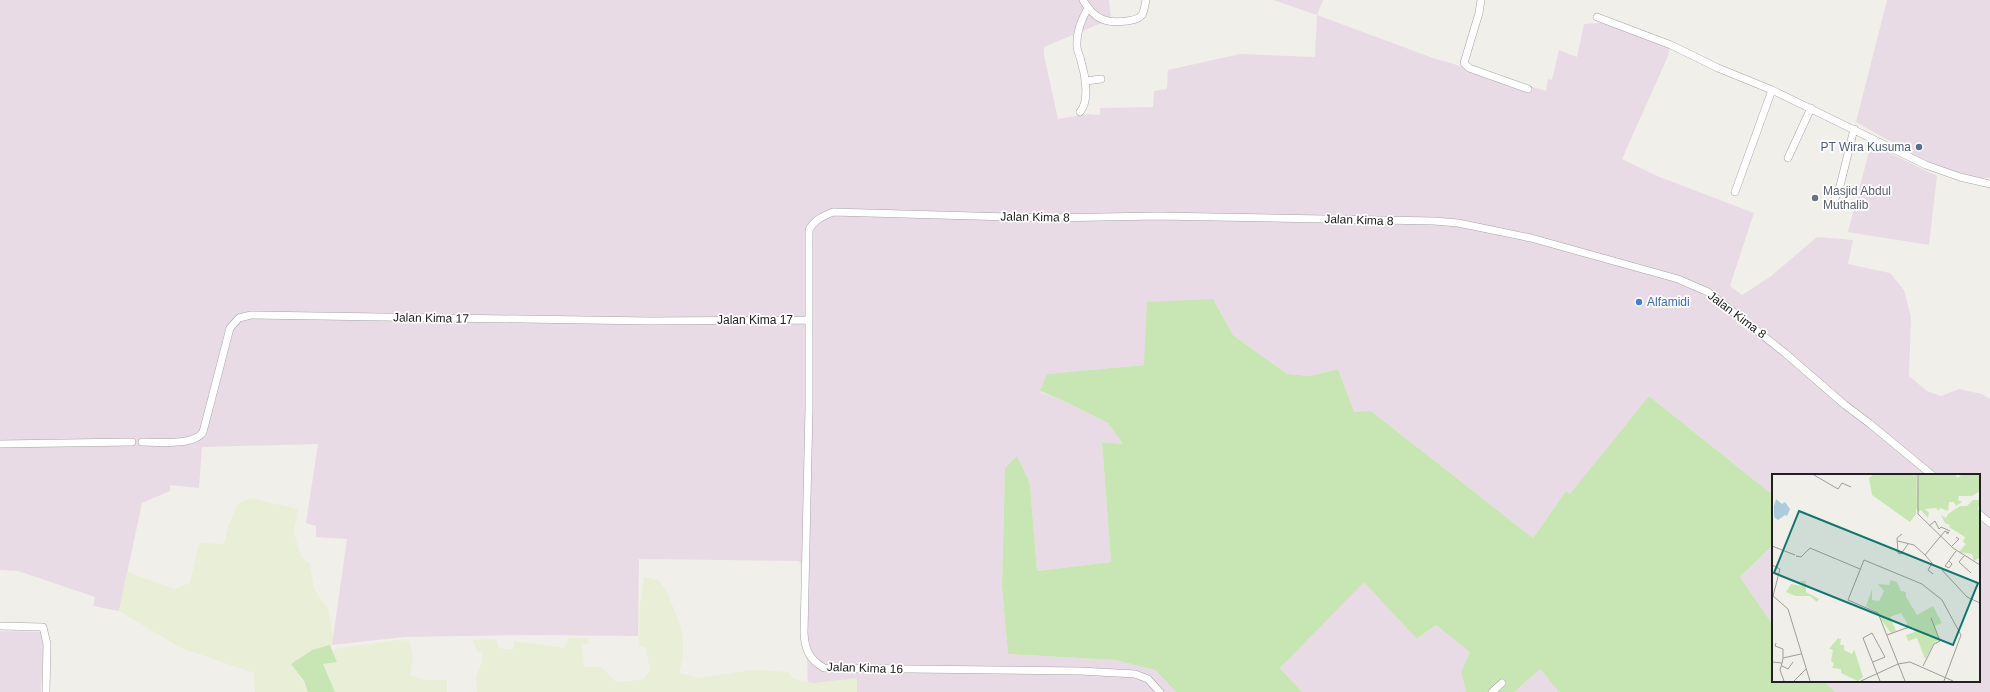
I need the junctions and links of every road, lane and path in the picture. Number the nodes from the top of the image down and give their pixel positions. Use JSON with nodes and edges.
{"nodes":[{"id":1,"x":1083,"y":0,"type":"edge"},
{"id":2,"x":1146,"y":0,"type":"edge"},
{"id":3,"x":1481,"y":0,"type":"edge"},
{"id":4,"x":1088,"y":8,"type":"junction"},
{"id":5,"x":1597,"y":17,"type":"dead end"},
{"id":6,"x":1101,"y":79,"type":"dead end"},
{"id":7,"x":1086,"y":80,"type":"junction"},
{"id":8,"x":1528,"y":89,"type":"dead end"},
{"id":9,"x":1772,"y":90,"type":"junction"},
{"id":10,"x":1811,"y":108,"type":"junction"},
{"id":11,"x":1080,"y":112,"type":"dead end"},
{"id":12,"x":1854,"y":129,"type":"junction"},
{"id":13,"x":1788,"y":158,"type":"dead end"},
{"id":14,"x":1990,"y":184,"type":"edge"},
{"id":15,"x":1735,"y":192,"type":"dead end"},
{"id":16,"x":1832,"y":206,"type":"dead end"},
{"id":17,"x":808,"y":320,"type":"junction"},
{"id":18,"x":132,"y":442,"type":"dead end"},
{"id":19,"x":142,"y":442,"type":"dead end"},
{"id":20,"x":0,"y":444,"type":"edge"},
{"id":21,"x":1931,"y":474,"type":"edge"},
{"id":22,"x":1980,"y":515,"type":"edge"},
{"id":23,"x":1990,"y":523,"type":"edge"},
{"id":24,"x":0,"y":626,"type":"edge"},
{"id":25,"x":1502,"y":683,"type":"dead end"},
{"id":26,"x":46,"y":692,"type":"edge"},
{"id":27,"x":1160,"y":692,"type":"edge"},
{"id":28,"x":1492,"y":692,"type":"edge"}],
"edges":[{"from":1,"to":4,"type":"street"},
{"from":2,"to":4,"type":"street"},
{"from":3,"to":8,"type":"street"},
{"from":4,"to":7,"type":"street"},
{"from":5,"to":9,"type":"street"},
{"from":6,"to":7,"type":"street"},
{"from":7,"to":11,"type":"street"},
{"from":9,"to":10,"type":"street"},
{"from":9,"to":15,"type":"street"},
{"from":10,"to":12,"type":"street"},
{"from":10,"to":13,"type":"street"},
{"from":12,"to":14,"type":"street"},
{"from":12,"to":16,"type":"street"},
{"from":17,"to":19,"type":"street","name":"Jalan Kima 17"},
{"from":17,"to":21,"type":"street","name":"Jalan Kima 8"},
{"from":17,"to":27,"type":"street","name":"Jalan Kima 16"},
{"from":18,"to":20,"type":"street"},
{"from":22,"to":23,"type":"street"},
{"from":24,"to":26,"type":"street"},
{"from":25,"to":28,"type":"street"}]}
